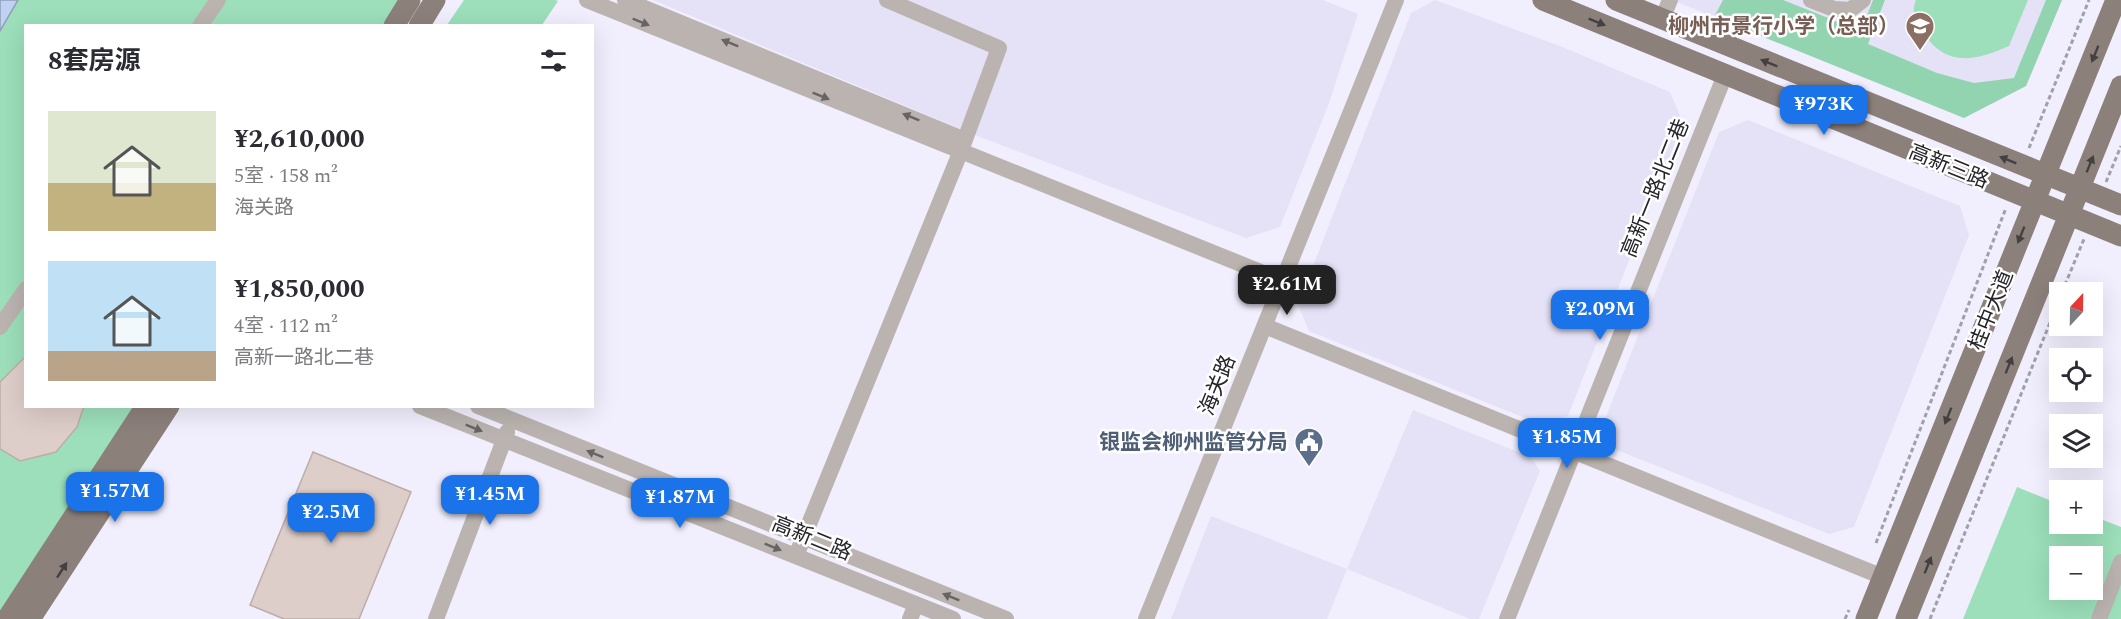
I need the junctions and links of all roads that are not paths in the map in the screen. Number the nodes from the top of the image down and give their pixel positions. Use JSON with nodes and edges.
{"nodes":[{"id":1,"x":218,"y":0,"type":"edge"},
{"id":2,"x":410,"y":0,"type":"edge"},
{"id":3,"x":435,"y":0,"type":"edge"},
{"id":4,"x":587,"y":0,"type":"edge"},
{"id":5,"x":625,"y":0,"type":"edge"},
{"id":6,"x":887,"y":0,"type":"edge"},
{"id":7,"x":1396,"y":0,"type":"edge"},
{"id":8,"x":1543,"y":0,"type":"edge"},
{"id":9,"x":1616,"y":0,"type":"edge"},
{"id":10,"x":1811,"y":0,"type":"edge"},
{"id":11,"x":1863,"y":0,"type":"edge"},
{"id":12,"x":2116,"y":0,"type":"edge"},
{"id":13,"x":1666,"y":9,"type":"edge"},
{"id":14,"x":201,"y":24,"type":"edge"},
{"id":15,"x":395,"y":24,"type":"edge"},
{"id":16,"x":420,"y":24,"type":"edge"},
{"id":17,"x":1725,"y":75,"type":"junction"},
{"id":18,"x":2121,"y":86,"type":"edge"},
{"id":19,"x":963,"y":146,"type":"junction"},
{"id":20,"x":2046,"y":175,"type":"junction"},
{"id":21,"x":2080,"y":189,"type":"junction"},
{"id":22,"x":2035,"y":201,"type":"junction"},
{"id":23,"x":2121,"y":205,"type":"edge"},
{"id":24,"x":2070,"y":215,"type":"junction"},
{"id":25,"x":2121,"y":236,"type":"edge"},
{"id":26,"x":1283,"y":281,"type":"junction"},
{"id":27,"x":24,"y":292,"type":"edge"},
{"id":28,"x":1265,"y":326,"type":"junction"},
{"id":29,"x":0,"y":327,"type":"edge"},
{"id":30,"x":145,"y":408,"type":"edge"},
{"id":31,"x":168,"y":408,"type":"edge"},
{"id":32,"x":425,"y":408,"type":"edge"},
{"id":33,"x":483,"y":408,"type":"edge"},
{"id":34,"x":511,"y":420,"type":"junction"},
{"id":35,"x":503,"y":440,"type":"junction"},
{"id":36,"x":1574,"y":453,"type":"junction"},
{"id":37,"x":804,"y":538,"type":"junction"},
{"id":38,"x":796,"y":556,"type":"junction"},
{"id":39,"x":2121,"y":562,"type":"edge"},
{"id":40,"x":1874,"y":573,"type":"junction"},
{"id":41,"x":919,"y":613,"type":"edge"},
{"id":42,"x":1858,"y":614,"type":"edge"},
{"id":43,"x":7,"y":619,"type":"edge"},
{"id":44,"x":30,"y":619,"type":"edge"},
{"id":45,"x":436,"y":619,"type":"edge"},
{"id":46,"x":953,"y":619,"type":"edge"},
{"id":47,"x":1005,"y":619,"type":"edge"},
{"id":48,"x":1146,"y":619,"type":"edge"},
{"id":49,"x":1507,"y":619,"type":"edge"},
{"id":50,"x":1906,"y":619,"type":"edge"},
{"id":51,"x":2099,"y":619,"type":"edge"}],
"edges":[{"from":1,"to":14,"type":"street"},
{"from":2,"to":15,"type":"main road"},
{"from":3,"to":16,"type":"main road"},
{"from":4,"to":19,"type":"street","one_way":true},
{"from":19,"to":5,"type":"street","one_way":true},
{"from":6,"to":19,"type":"street"},
{"from":7,"to":26,"type":"street","name":"海关路"},
{"from":8,"to":17,"type":"main road","name":"高新三路","one_way":true},
{"from":9,"to":13,"type":"main road","name":"高新三路"},
{"from":10,"to":11,"type":"street"},
{"from":12,"to":20,"type":"main road","name":"桂中大道","one_way":true},
{"from":20,"to":13,"type":"main road","name":"高新三路","one_way":true},
{"from":17,"to":22,"type":"main road","name":"高新三路"},
{"from":17,"to":36,"type":"street","name":"高新一路北二巷"},
{"from":21,"to":18,"type":"main road","name":"桂中大道","one_way":true},
{"from":19,"to":26,"type":"street"},
{"from":19,"to":37,"type":"street"},
{"from":20,"to":21,"type":"main road","name":"高新三路"},
{"from":20,"to":22,"type":"main road","name":"桂中大道"},
{"from":21,"to":23,"type":"main road","name":"高新三路"},
{"from":21,"to":24,"type":"main road","name":"桂中大道"},
{"from":22,"to":24,"type":"main road","name":"高新三路"},
{"from":22,"to":40,"type":"main road","name":"桂中大道","one_way":true},
{"from":24,"to":25,"type":"main road","name":"高新三路"},
{"from":50,"to":24,"type":"main road","name":"桂中大道","one_way":true},
{"from":26,"to":28,"type":"street","name":"海关路"},
{"from":27,"to":29,"type":"street"},
{"from":28,"to":36,"type":"street"},
{"from":28,"to":48,"type":"street","name":"海关路"},
{"from":30,"to":43,"type":"main road"},
{"from":44,"to":31,"type":"main road","one_way":true},
{"from":32,"to":35,"type":"street","name":"高新二路","one_way":true},
{"from":33,"to":34,"type":"street","name":"高新二路"},
{"from":34,"to":35,"type":"street"},
{"from":37,"to":34,"type":"street","name":"高新二路","one_way":true},
{"from":35,"to":38,"type":"street","name":"高新二路","one_way":true},
{"from":35,"to":45,"type":"street"},
{"from":36,"to":40,"type":"street"},
{"from":36,"to":49,"type":"street","name":"高新一路北二巷"},
{"from":37,"to":38,"type":"street"},
{"from":47,"to":37,"type":"street","name":"高新二路","one_way":true},
{"from":38,"to":41,"type":"street","name":"高新二路"},
{"from":39,"to":51,"type":"street"},
{"from":40,"to":42,"type":"main road","name":"桂中大道"},
{"from":41,"to":46,"type":"street","name":"高新二路"}]}
